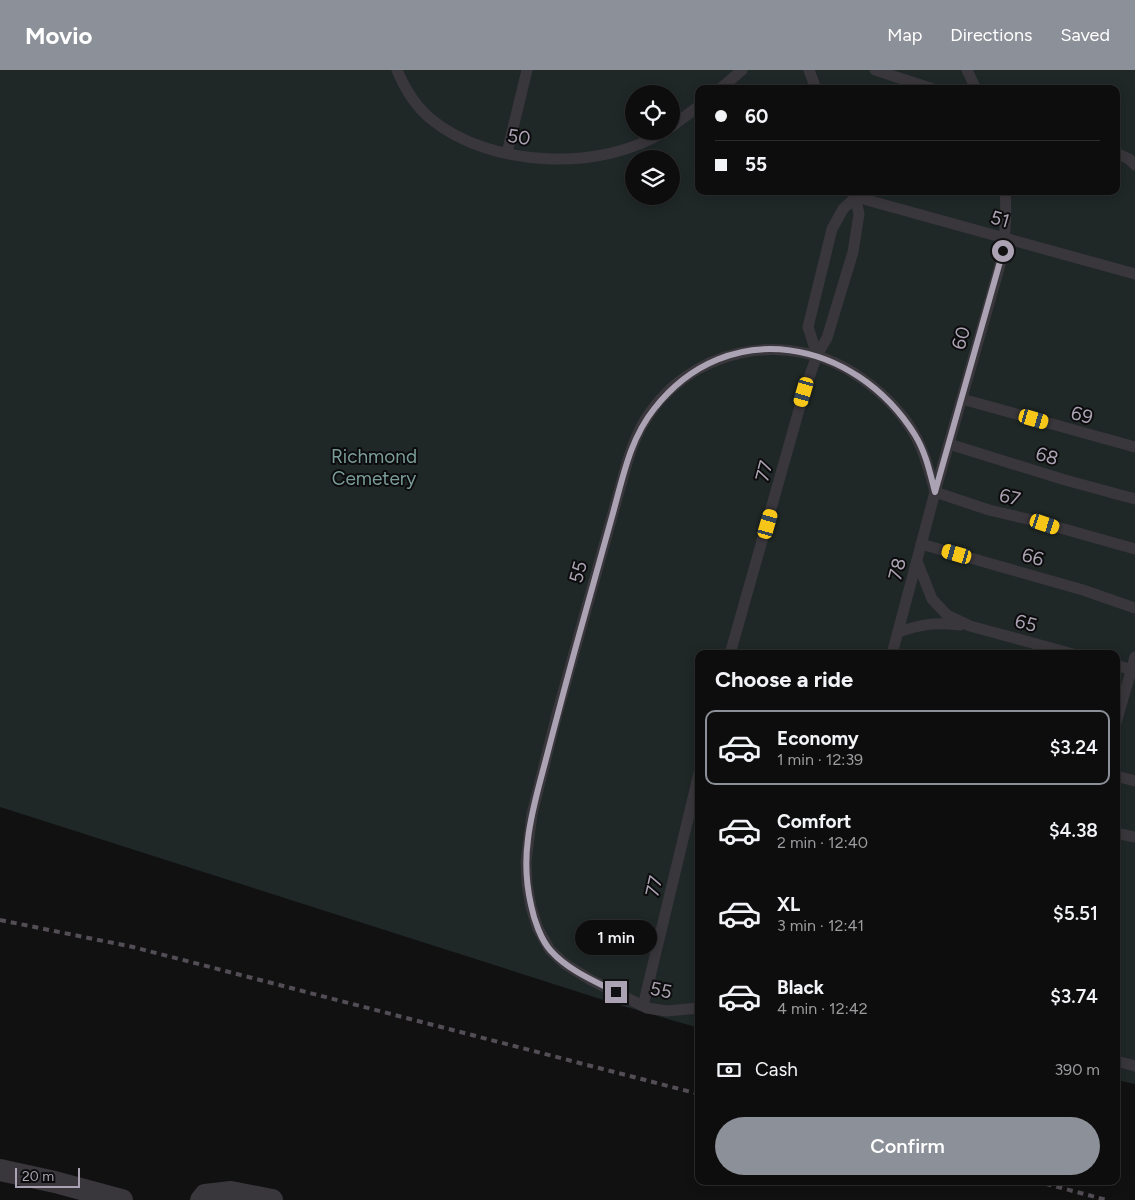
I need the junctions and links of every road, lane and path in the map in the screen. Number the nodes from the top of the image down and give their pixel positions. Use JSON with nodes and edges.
{"nodes":[{"id":1,"x":397,"y":70,"type":"edge"},
{"id":2,"x":527,"y":70,"type":"edge"},
{"id":3,"x":742,"y":70,"type":"edge"},
{"id":4,"x":809,"y":70,"type":"edge"},
{"id":5,"x":875,"y":70,"type":"edge"},
{"id":6,"x":967,"y":70,"type":"edge"},
{"id":7,"x":725,"y":85,"type":"edge"},
{"id":8,"x":815,"y":85,"type":"edge"},
{"id":9,"x":921,"y":85,"type":"edge"},
{"id":10,"x":974,"y":85,"type":"edge"},
{"id":11,"x":695,"y":109,"type":"edge"},
{"id":12,"x":680,"y":120,"type":"edge"},
{"id":13,"x":648,"y":140,"type":"edge"},
{"id":14,"x":507,"y":153,"type":"junction"},
{"id":15,"x":1120,"y":155,"type":"edge"},
{"id":16,"x":1133,"y":162,"type":"edge"},
{"id":17,"x":856,"y":195,"type":"edge"},
{"id":18,"x":858,"y":195,"type":"edge"},
{"id":19,"x":865,"y":195,"type":"edge"},
{"id":20,"x":1005,"y":195,"type":"edge"},
{"id":21,"x":1005,"y":238,"type":"junction"},
{"id":22,"x":1135,"y":274,"type":"edge"},
{"id":23,"x":817,"y":355,"type":"junction"},
{"id":24,"x":962,"y":399,"type":"junction"},
{"id":25,"x":949,"y":444,"type":"junction"},
{"id":26,"x":1135,"y":447,"type":"edge"},
{"id":27,"x":935,"y":492,"type":"junction"},
{"id":28,"x":1135,"y":499,"type":"edge"},
{"id":29,"x":921,"y":544,"type":"junction"},
{"id":30,"x":1135,"y":550,"type":"edge"},
{"id":31,"x":917,"y":561,"type":"junction"},
{"id":32,"x":1135,"y":608,"type":"edge"},
{"id":33,"x":970,"y":626,"type":"junction"},
{"id":34,"x":898,"y":632,"type":"junction"},
{"id":35,"x":731,"y":650,"type":"edge"},
{"id":36,"x":893,"y":650,"type":"edge"},
{"id":37,"x":1058,"y":650,"type":"edge"},
{"id":38,"x":1135,"y":657,"type":"edge"},
{"id":39,"x":1120,"y":666,"type":"edge"},
{"id":40,"x":1133,"y":671,"type":"edge"},
{"id":41,"x":1120,"y":711,"type":"edge"},
{"id":42,"x":1120,"y":777,"type":"edge"},
{"id":43,"x":1135,"y":781,"type":"edge"},
{"id":44,"x":695,"y":791,"type":"edge"},
{"id":45,"x":1120,"y":834,"type":"edge"},
{"id":46,"x":1135,"y":837,"type":"edge"},
{"id":47,"x":643,"y":1006,"type":"junction"},
{"id":48,"x":695,"y":1008,"type":"edge"},
{"id":49,"x":1120,"y":1061,"type":"edge"},
{"id":50,"x":1135,"y":1066,"type":"edge"},
{"id":51,"x":0,"y":1170,"type":"edge"},
{"id":52,"x":122,"y":1200,"type":"edge"},
{"id":53,"x":201,"y":1200,"type":"edge"},
{"id":54,"x":272,"y":1200,"type":"edge"}],
"edges":[{"from":1,"to":14,"type":"lane","name":"50"},
{"from":2,"to":14,"type":"lane"},
{"from":3,"to":7,"type":"lane"},
{"from":4,"to":8,"type":"lane"},
{"from":5,"to":9,"type":"lane"},
{"from":6,"to":10,"type":"lane"},
{"from":11,"to":12,"type":"lane"},
{"from":13,"to":14,"type":"lane","name":"50"},
{"from":15,"to":16,"type":"lane"},
{"from":17,"to":23,"type":"lane"},
{"from":18,"to":23,"type":"lane","name":"77"},
{"from":19,"to":21,"type":"lane","name":"51"},
{"from":20,"to":21,"type":"lane","name":"60"},
{"from":21,"to":22,"type":"lane","name":"51"},
{"from":21,"to":24,"type":"lane","name":"60"},
{"from":23,"to":27,"type":"lane","name":"55"},
{"from":23,"to":35,"type":"lane","name":"77"},
{"from":23,"to":47,"type":"lane","name":"55"},
{"from":24,"to":25,"type":"lane","name":"60"},
{"from":24,"to":26,"type":"lane","name":"69"},
{"from":25,"to":27,"type":"lane","name":"60"},
{"from":25,"to":28,"type":"lane","name":"68"},
{"from":27,"to":29,"type":"lane","name":"78"},
{"from":27,"to":30,"type":"lane","name":"67"},
{"from":29,"to":31,"type":"lane","name":"78"},
{"from":29,"to":32,"type":"lane","name":"66"},
{"from":31,"to":33,"type":"lane","name":"65"},
{"from":31,"to":34,"type":"lane","name":"78"},
{"from":33,"to":34,"type":"lane","name":"65"},
{"from":33,"to":37,"type":"lane","name":"65"},
{"from":34,"to":36,"type":"lane","name":"78"},
{"from":38,"to":40,"type":"lane"},
{"from":39,"to":40,"type":"lane"},
{"from":40,"to":41,"type":"lane"},
{"from":42,"to":43,"type":"lane"},
{"from":44,"to":47,"type":"lane","name":"77"},
{"from":45,"to":46,"type":"lane"},
{"from":47,"to":48,"type":"lane","name":"55"},
{"from":49,"to":50,"type":"lane"},
{"from":51,"to":52,"type":"street"},
{"from":53,"to":54,"type":"street"}]}
